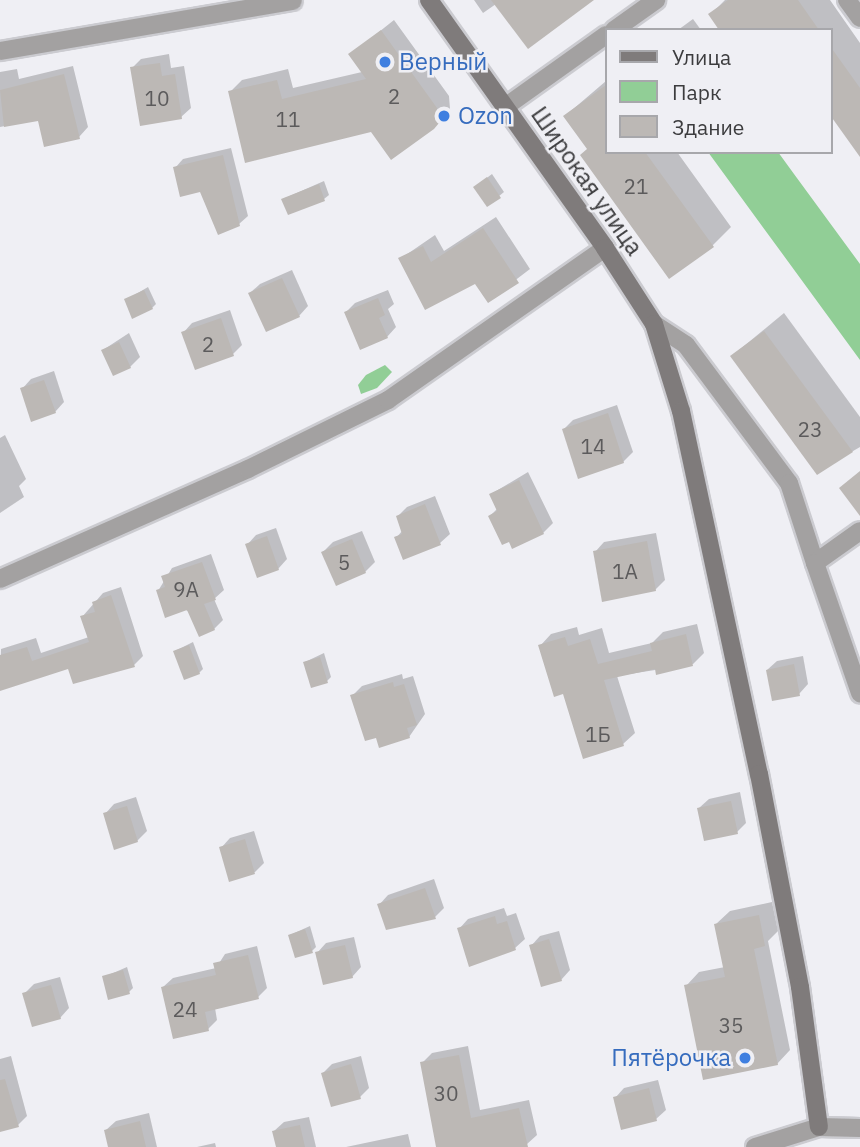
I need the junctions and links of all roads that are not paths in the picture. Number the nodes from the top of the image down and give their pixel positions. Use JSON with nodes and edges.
{"nodes":[{"id":1,"x":429,"y":0,"type":"edge"},
{"id":2,"x":656,"y":0,"type":"edge"},
{"id":3,"x":847,"y":0,"type":"edge"},
{"id":4,"x":293,"y":1,"type":"edge"},
{"id":5,"x":860,"y":18,"type":"edge"},
{"id":6,"x":617,"y":28,"type":"edge"},
{"id":7,"x":604,"y":36,"type":"edge"},
{"id":8,"x":0,"y":51,"type":"edge"},
{"id":9,"x":505,"y":107,"type":"junction"},
{"id":10,"x":605,"y":248,"type":"junction"},
{"id":11,"x":654,"y":324,"type":"junction"},
{"id":12,"x":860,"y":531,"type":"edge"},
{"id":13,"x":815,"y":563,"type":"junction"},
{"id":14,"x":0,"y":579,"type":"edge"},
{"id":15,"x":860,"y":693,"type":"edge"},
{"id":16,"x":819,"y":1127,"type":"junction"},
{"id":17,"x":860,"y":1128,"type":"edge"},
{"id":18,"x":755,"y":1147,"type":"edge"}],
"edges":[{"from":1,"to":9,"type":"street","name":"Широкая улица"},
{"from":2,"to":6,"type":"street"},
{"from":3,"to":5,"type":"street"},
{"from":4,"to":8,"type":"street"},
{"from":7,"to":9,"type":"street"},
{"from":9,"to":10,"type":"street","name":"Широкая улица"},
{"from":10,"to":11,"type":"street","name":"Широкая улица"},
{"from":10,"to":14,"type":"street"},
{"from":11,"to":13,"type":"street"},
{"from":11,"to":16,"type":"street","name":"Широкая улица"},
{"from":12,"to":13,"type":"street"},
{"from":13,"to":15,"type":"street"},
{"from":16,"to":17,"type":"street"},
{"from":16,"to":18,"type":"street"}]}
